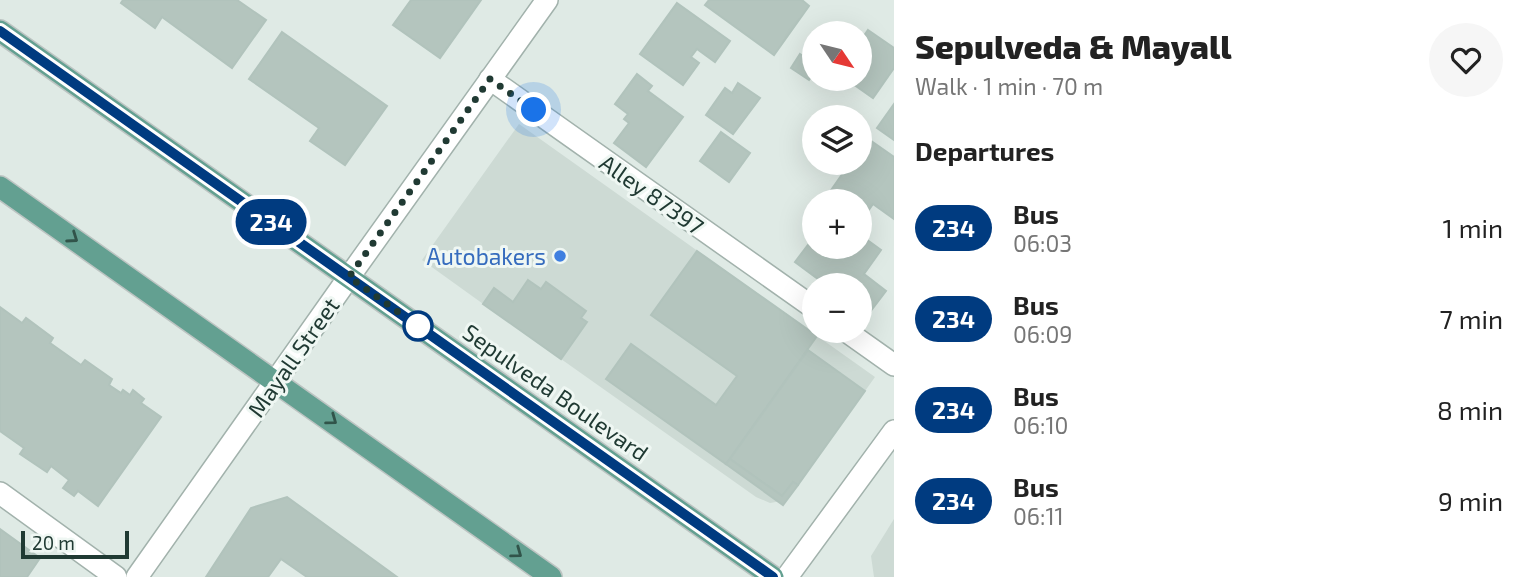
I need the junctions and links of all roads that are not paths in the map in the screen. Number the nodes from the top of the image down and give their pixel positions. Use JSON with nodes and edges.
{"nodes":[{"id":1,"x":547,"y":0,"type":"edge"},
{"id":2,"x":0,"y":31,"type":"edge"},
{"id":3,"x":490,"y":79,"type":"junction"},
{"id":4,"x":0,"y":187,"type":"edge"},
{"id":5,"x":349,"y":277,"type":"junction"},
{"id":6,"x":802,"y":300,"type":"edge"},
{"id":7,"x":863,"y":343,"type":"edge"},
{"id":8,"x":894,"y":365,"type":"edge"},
{"id":9,"x":276,"y":381,"type":"junction"},
{"id":10,"x":894,"y":431,"type":"edge"},
{"id":11,"x":0,"y":493,"type":"edge"},
{"id":12,"x":116,"y":577,"type":"edge"},
{"id":13,"x":137,"y":577,"type":"edge"},
{"id":14,"x":551,"y":577,"type":"edge"},
{"id":15,"x":773,"y":577,"type":"edge"},
{"id":16,"x":788,"y":577,"type":"edge"}],
"edges":[{"from":1,"to":3,"type":"street","name":"Mayall Street"},
{"from":2,"to":5,"type":"main road","name":"Sepulveda Boulevard"},
{"from":3,"to":5,"type":"street","name":"Mayall Street"},
{"from":3,"to":6,"type":"street","name":"Alley 87397"},
{"from":4,"to":9,"type":"main road","one_way":true},
{"from":5,"to":9,"type":"street","name":"Mayall Street"},
{"from":5,"to":15,"type":"main road","name":"Sepulveda Boulevard"},
{"from":7,"to":8,"type":"street"},
{"from":9,"to":13,"type":"street","name":"Mayall Street"},
{"from":9,"to":14,"type":"main road","one_way":true},
{"from":10,"to":16,"type":"street"},
{"from":11,"to":12,"type":"street"}]}
